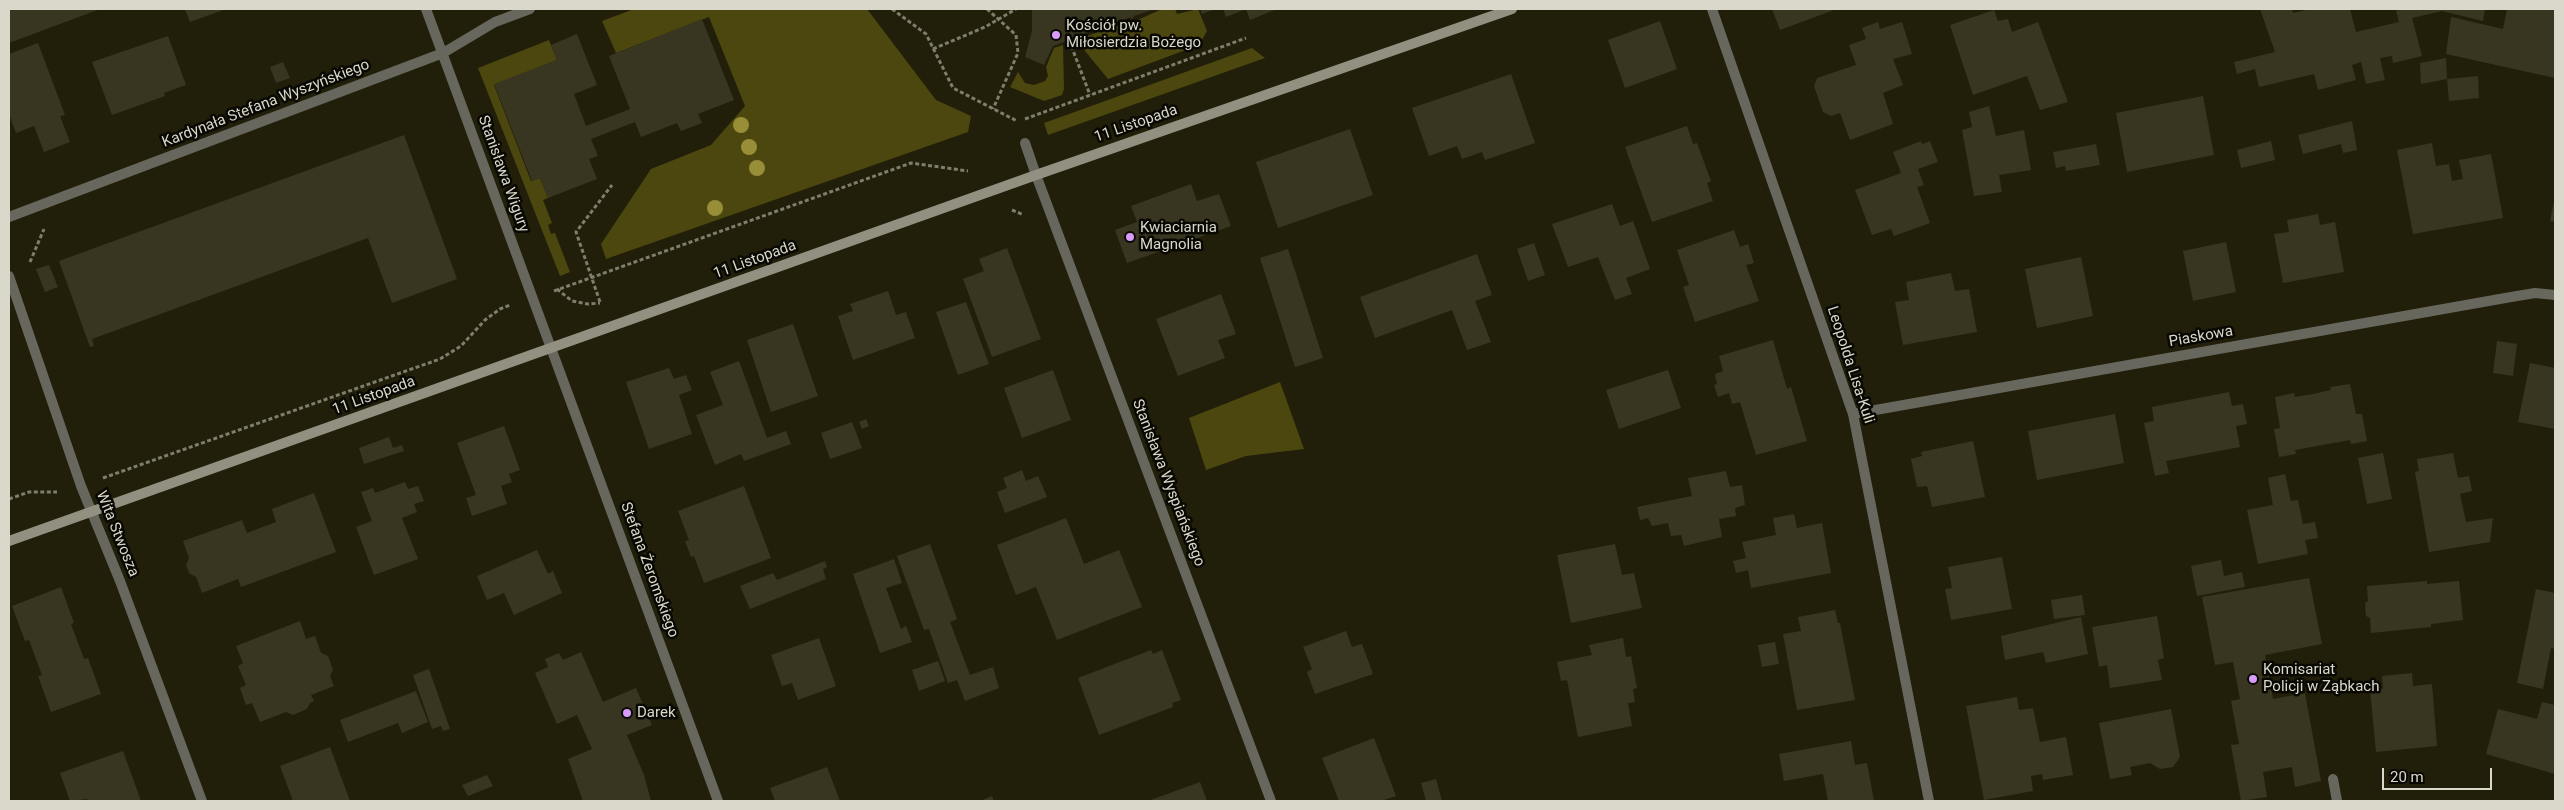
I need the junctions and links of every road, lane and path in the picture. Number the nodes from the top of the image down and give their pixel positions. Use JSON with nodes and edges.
{"nodes":[{"id":1,"x":426,"y":9,"type":"edge"},
{"id":2,"x":530,"y":9,"type":"edge"},
{"id":3,"x":892,"y":9,"type":"edge"},
{"id":4,"x":987,"y":9,"type":"edge"},
{"id":5,"x":1016,"y":9,"type":"edge"},
{"id":6,"x":1512,"y":9,"type":"edge"},
{"id":7,"x":1712,"y":9,"type":"edge"},
{"id":8,"x":999,"y":18,"type":"junction"},
{"id":9,"x":1246,"y":38,"type":"dead end"},
{"id":10,"x":1069,"y":40,"type":"dead end"},
{"id":11,"x":933,"y":49,"type":"junction"},
{"id":12,"x":443,"y":54,"type":"junction"},
{"id":13,"x":1090,"y":95,"type":"junction"},
{"id":14,"x":993,"y":109,"type":"junction"},
{"id":15,"x":1018,"y":121,"type":"junction"},
{"id":16,"x":1025,"y":143,"type":"joint"},
{"id":17,"x":968,"y":171,"type":"dead end"},
{"id":18,"x":1036,"y":175,"type":"junction"},
{"id":19,"x":612,"y":185,"type":"dead end"},
{"id":20,"x":1005,"y":211,"type":"dead end"},
{"id":21,"x":1050,"y":213,"type":"junction"},
{"id":22,"x":9,"y":218,"type":"edge"},
{"id":23,"x":9,"y":276,"type":"edge"},
{"id":24,"x":592,"y":278,"type":"junction"},
{"id":25,"x":553,"y":283,"type":"dead end"},
{"id":26,"x":557,"y":290,"type":"junction"},
{"id":27,"x":2555,"y":295,"type":"edge"},
{"id":28,"x":532,"y":298,"type":"junction"},
{"id":29,"x":600,"y":302,"type":"junction"},
{"id":30,"x":610,"y":328,"type":"junction"},
{"id":31,"x":552,"y":349,"type":"junction"},
{"id":32,"x":1853,"y":414,"type":"junction"},
{"id":33,"x":81,"y":486,"type":"junction"},
{"id":34,"x":9,"y":499,"type":"edge"},
{"id":35,"x":91,"y":511,"type":"junction"},
{"id":36,"x":9,"y":541,"type":"edge"},
{"id":37,"x":2333,"y":780,"type":"dead end"},
{"id":38,"x":202,"y":801,"type":"edge"},
{"id":39,"x":718,"y":801,"type":"edge"},
{"id":40,"x":1271,"y":801,"type":"edge"},
{"id":41,"x":1930,"y":801,"type":"edge"},
{"id":42,"x":2337,"y":801,"type":"edge"}],
"edges":[{"from":1,"to":12,"type":"street","name":"Stanisława Wigury"},
{"from":2,"to":12,"type":"street","name":"Kardynała Stefana Wyszyńskiego"},
{"from":3,"to":11,"type":"path"},
{"from":4,"to":8,"type":"path"},
{"from":5,"to":8,"type":"path"},
{"from":6,"to":18,"type":"street","name":"11 Listopada"},
{"from":7,"to":32,"type":"street","name":"Leopolda Lisa-Kuli"},
{"from":8,"to":11,"type":"path"},
{"from":8,"to":14,"type":"path"},
{"from":9,"to":13,"type":"path"},
{"from":10,"to":13,"type":"path"},
{"from":11,"to":14,"type":"path"},
{"from":12,"to":22,"type":"street","name":"Kardynała Stefana Wyszyńskiego"},
{"from":12,"to":28,"type":"street","name":"Stanisława Wigury"},
{"from":13,"to":15,"type":"path"},
{"from":14,"to":15,"type":"path"},
{"from":15,"to":16,"type":"path"},
{"from":16,"to":18,"type":"street","name":"Stanisława Wyspiańskiego"},
{"from":17,"to":24,"type":"path"},
{"from":18,"to":21,"type":"street","name":"Stanisława Wyspiańskiego"},
{"from":18,"to":30,"type":"street","name":"11 Listopada"},
{"from":19,"to":24,"type":"path"},
{"from":20,"to":21,"type":"path"},
{"from":21,"to":40,"type":"street","name":"Stanisława Wyspiańskiego"},
{"from":23,"to":33,"type":"street","name":"Wita Stwosza"},
{"from":24,"to":26,"type":"path"},
{"from":24,"to":29,"type":"path"},
{"from":25,"to":26,"type":"path"},
{"from":26,"to":28,"type":"path"},
{"from":26,"to":29,"type":"path"},
{"from":27,"to":32,"type":"street","name":"Piaskowa"},
{"from":28,"to":31,"type":"street","name":"Stanisława Wigury"},
{"from":28,"to":33,"type":"path"},
{"from":29,"to":30,"type":"path"},
{"from":30,"to":31,"type":"street","name":"11 Listopada"},
{"from":31,"to":35,"type":"street","name":"11 Listopada"},
{"from":31,"to":39,"type":"street","name":"Stefana Żeromskiego"},
{"from":32,"to":41,"type":"street","name":"Leopolda Lisa-Kuli"},
{"from":33,"to":34,"type":"path"},
{"from":33,"to":35,"type":"street","name":"Wita Stwosza"},
{"from":35,"to":36,"type":"street","name":"11 Listopada"},
{"from":35,"to":38,"type":"street","name":"Wita Stwosza"},
{"from":37,"to":42,"type":"street"}]}
